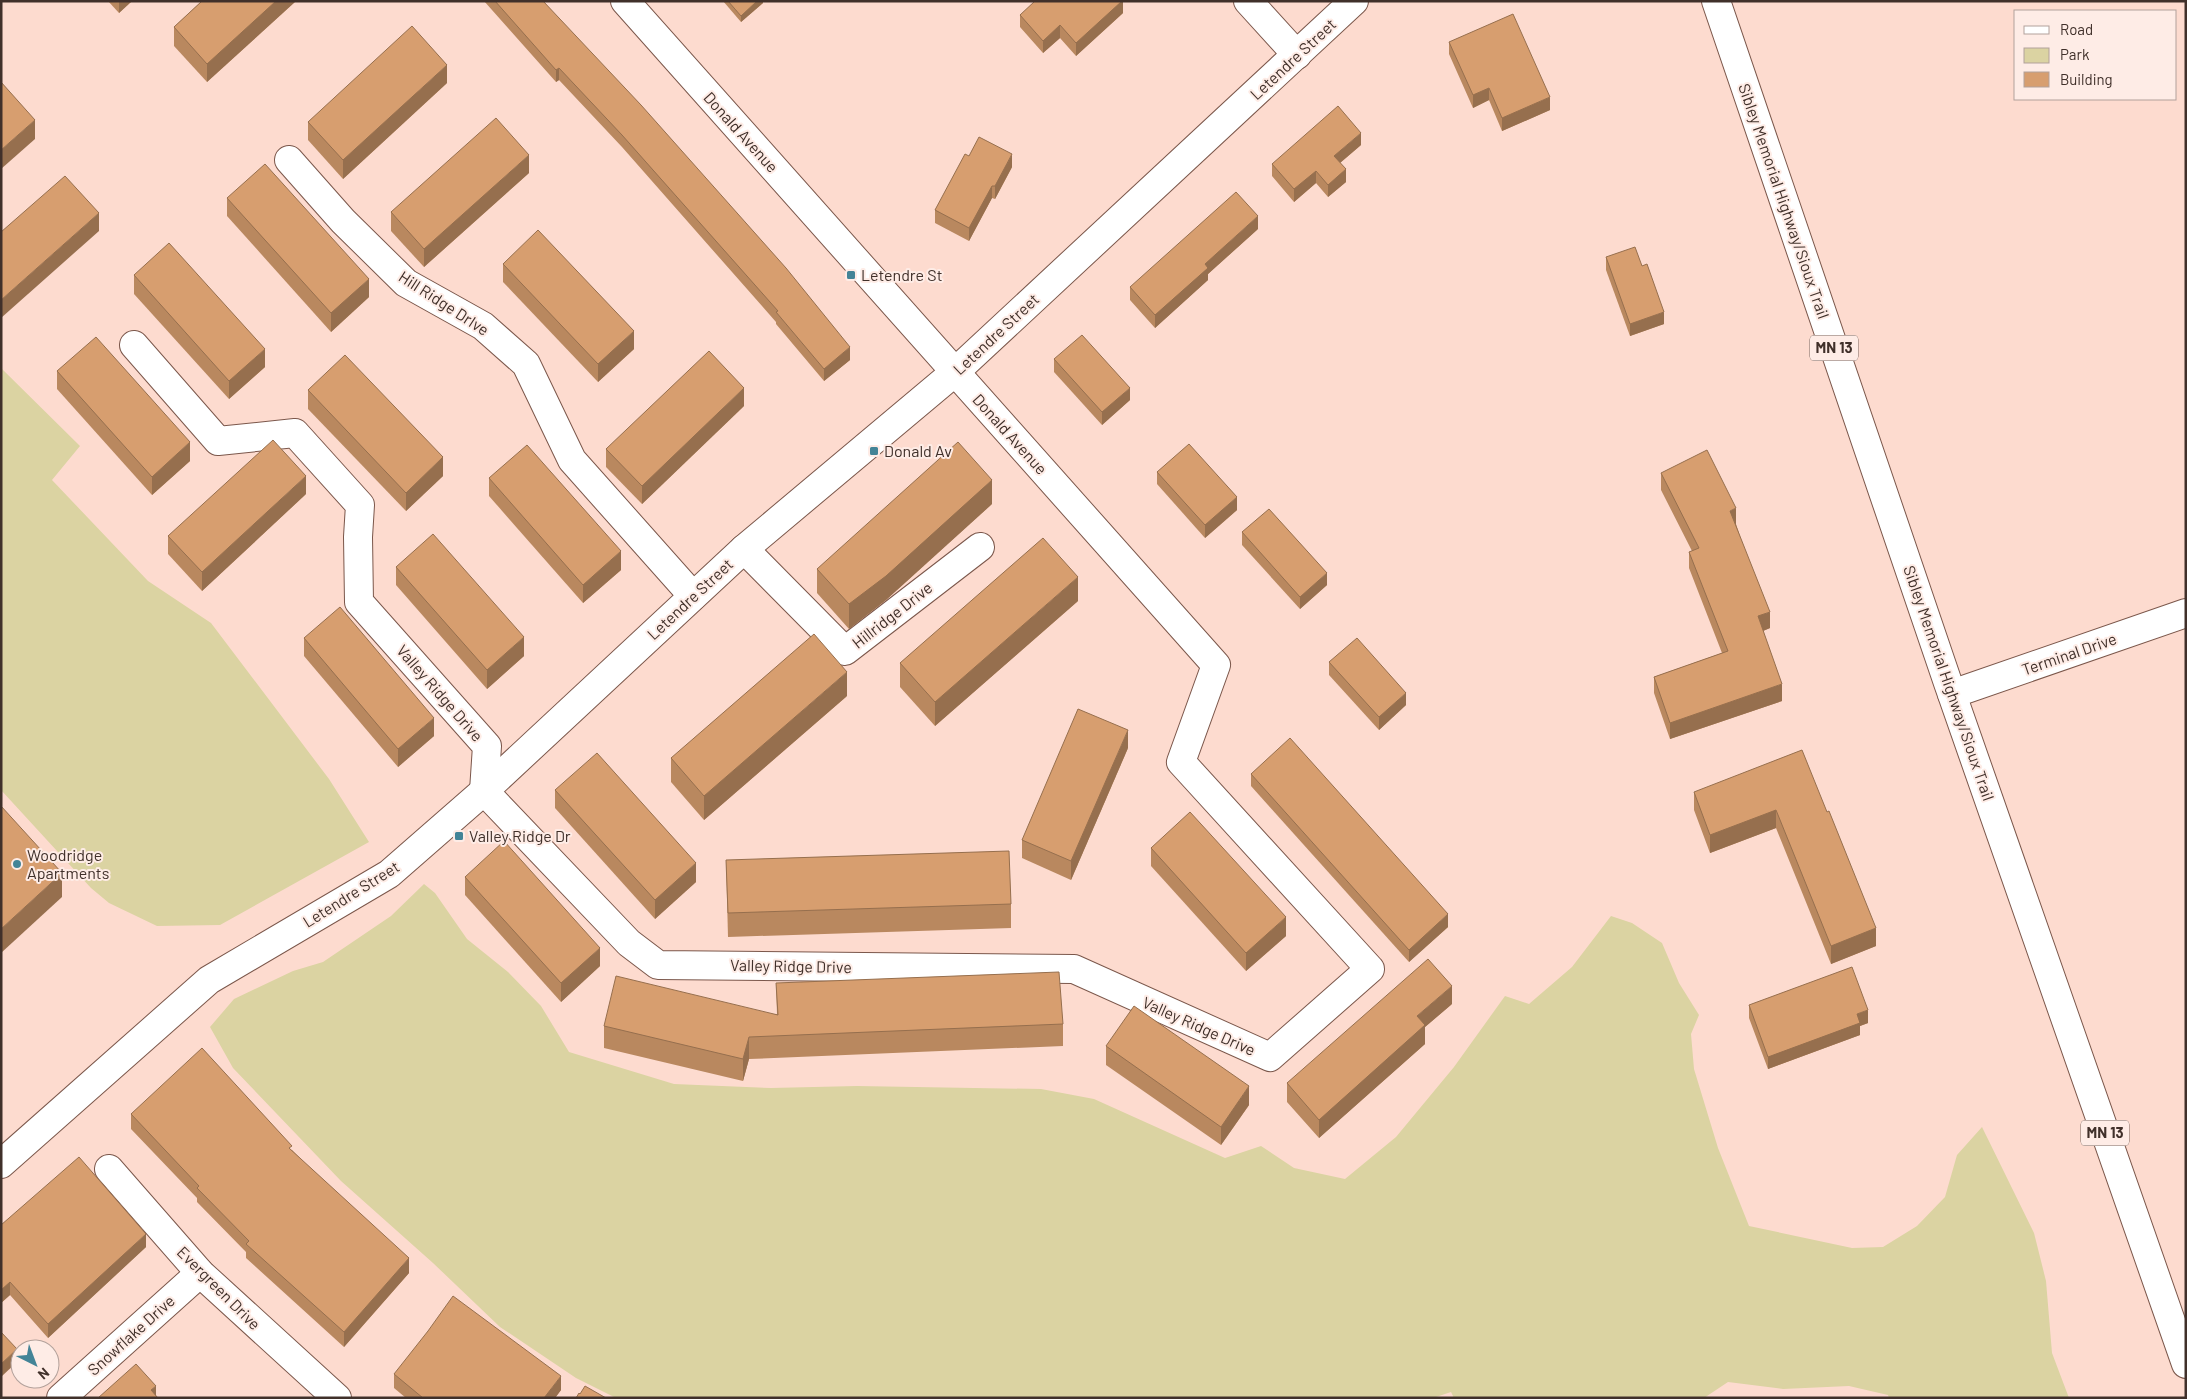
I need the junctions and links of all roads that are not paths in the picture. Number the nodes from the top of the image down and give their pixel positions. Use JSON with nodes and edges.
{"nodes":[{"id":1,"x":626,"y":1,"type":"edge"},
{"id":2,"x":1248,"y":1,"type":"edge"},
{"id":3,"x":1354,"y":1,"type":"edge"},
{"id":4,"x":1716,"y":1,"type":"edge"},
{"id":5,"x":1297,"y":55,"type":"junction"},
{"id":6,"x":290,"y":160,"type":"dead end"},
{"id":7,"x":134,"y":345,"type":"dead end"},
{"id":8,"x":955,"y":372,"type":"junction"},
{"id":9,"x":980,"y":547,"type":"dead end"},
{"id":10,"x":744,"y":548,"type":"junction"},
{"id":11,"x":693,"y":596,"type":"junction"},
{"id":12,"x":2186,"y":614,"type":"edge"},
{"id":13,"x":1216,"y":665,"type":"joint"},
{"id":14,"x":1952,"y":694,"type":"junction"},
{"id":15,"x":484,"y":791,"type":"junction"},
{"id":16,"x":1,"y":1164,"type":"edge"},
{"id":17,"x":109,"y":1169,"type":"dead end"},
{"id":18,"x":200,"y":1273,"type":"junction"},
{"id":19,"x":2186,"y":1364,"type":"edge"},
{"id":20,"x":61,"y":1398,"type":"edge"},
{"id":21,"x":337,"y":1398,"type":"edge"}],
"edges":[{"from":1,"to":8,"type":"main road","name":"Donald Avenue"},
{"from":2,"to":5,"type":"main road"},
{"from":3,"to":5,"type":"main road","name":"Letendre Street"},
{"from":4,"to":14,"type":"main road","name":"Sibley Memorial Highway/Sioux Trail","number":"MN 13"},
{"from":5,"to":8,"type":"main road","name":"Letendre Street"},
{"from":6,"to":11,"type":"main road","name":"Hill Ridge DrIve"},
{"from":7,"to":15,"type":"main road","name":"Valley Ridge Drive"},
{"from":8,"to":10,"type":"main road","name":"Letendre Street"},
{"from":8,"to":13,"type":"main road","name":"Donald Avenue"},
{"from":9,"to":10,"type":"main road","name":"Hillridge Drive"},
{"from":10,"to":11,"type":"main road","name":"Letendre Street"},
{"from":11,"to":15,"type":"main road","name":"Letendre Street"},
{"from":12,"to":14,"type":"main road","name":"Terminal Drive"},
{"from":13,"to":15,"type":"main road","name":"Valley Ridge Drive"},
{"from":14,"to":19,"type":"main road","name":"Sibley Memorial Highway/Sioux Trail","number":"MN 13"},
{"from":15,"to":16,"type":"main road","name":"Letendre Street"},
{"from":17,"to":18,"type":"main road","name":"Evergreen Drive"},
{"from":18,"to":20,"type":"main road","name":"Snowflake Drive"},
{"from":18,"to":21,"type":"main road","name":"Evergreen Drive"}]}
